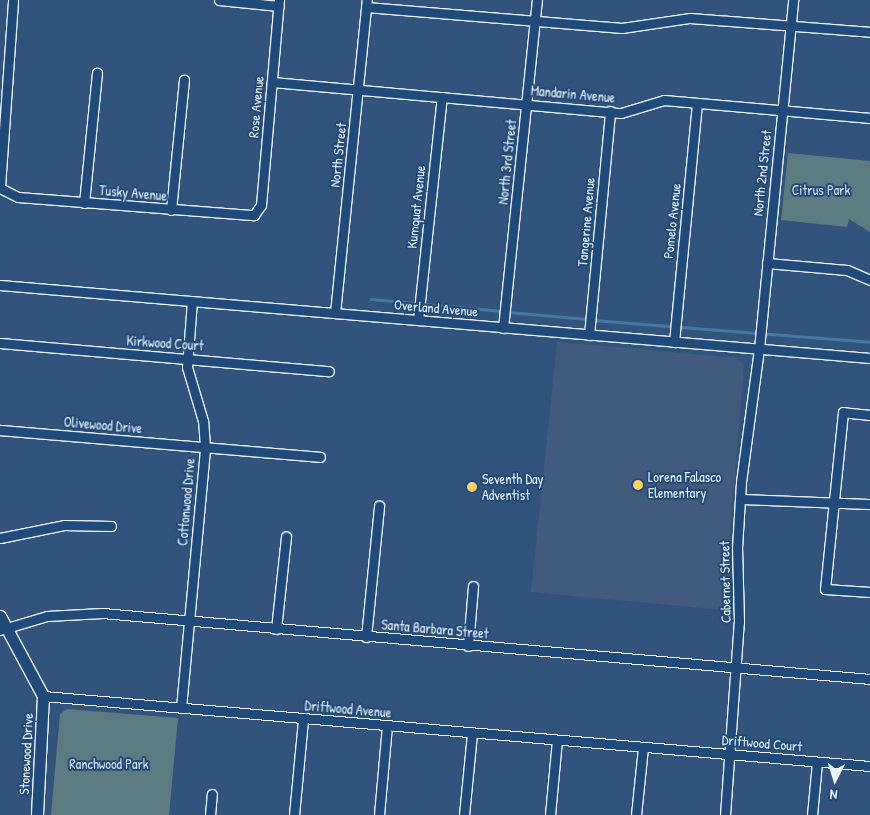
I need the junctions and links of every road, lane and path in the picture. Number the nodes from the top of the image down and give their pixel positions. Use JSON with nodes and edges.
{"nodes":[{"id":1,"x":13,"y":0,"type":"edge"},
{"id":2,"x":219,"y":0,"type":"edge"},
{"id":3,"x":536,"y":0,"type":"edge"},
{"id":4,"x":793,"y":0,"type":"edge"},
{"id":5,"x":279,"y":3,"type":"edge"},
{"id":6,"x":366,"y":3,"type":"edge"},
{"id":7,"x":535,"y":20,"type":"junction"},
{"id":8,"x":790,"y":25,"type":"junction"},
{"id":9,"x":870,"y":32,"type":"edge"},
{"id":10,"x":97,"y":72,"type":"dead end"},
{"id":11,"x":184,"y":80,"type":"dead end"},
{"id":12,"x":272,"y":82,"type":"junction"},
{"id":13,"x":358,"y":90,"type":"junction"},
{"id":14,"x":4,"y":95,"type":"edge"},
{"id":15,"x":442,"y":97,"type":"junction"},
{"id":16,"x":697,"y":103,"type":"junction"},
{"id":17,"x":527,"y":104,"type":"junction"},
{"id":18,"x":782,"y":110,"type":"junction"},
{"id":19,"x":610,"y":111,"type":"junction"},
{"id":20,"x":870,"y":118,"type":"edge"},
{"id":21,"x":0,"y":187,"type":"edge"},
{"id":22,"x":84,"y":203,"type":"junction"},
{"id":23,"x":171,"y":210,"type":"junction"},
{"id":24,"x":254,"y":214,"type":"joint"},
{"id":25,"x":767,"y":263,"type":"junction"},
{"id":26,"x":870,"y":280,"type":"edge"},
{"id":27,"x":0,"y":285,"type":"edge"},
{"id":28,"x":192,"y":301,"type":"junction"},
{"id":29,"x":336,"y":313,"type":"junction"},
{"id":30,"x":418,"y":320,"type":"junction"},
{"id":31,"x":504,"y":328,"type":"junction"},
{"id":32,"x":589,"y":335,"type":"junction"},
{"id":33,"x":674,"y":342,"type":"junction"},
{"id":34,"x":0,"y":343,"type":"edge"},
{"id":35,"x":759,"y":349,"type":"junction"},
{"id":36,"x":187,"y":358,"type":"junction"},
{"id":37,"x":870,"y":358,"type":"edge"},
{"id":38,"x":329,"y":371,"type":"dead end"},
{"id":39,"x":870,"y":414,"type":"edge"},
{"id":40,"x":0,"y":430,"type":"edge"},
{"id":41,"x":205,"y":447,"type":"junction"},
{"id":42,"x":320,"y":457,"type":"dead end"},
{"id":43,"x":740,"y":499,"type":"junction"},
{"id":44,"x":834,"y":502,"type":"junction"},
{"id":45,"x":870,"y":504,"type":"edge"},
{"id":46,"x":379,"y":506,"type":"dead end"},
{"id":47,"x":111,"y":526,"type":"dead end"},
{"id":48,"x":0,"y":538,"type":"edge"},
{"id":49,"x":286,"y":538,"type":"dead end"},
{"id":50,"x":473,"y":586,"type":"dead end"},
{"id":51,"x":870,"y":592,"type":"edge"},
{"id":52,"x":0,"y":616,"type":"edge"},
{"id":53,"x":190,"y":622,"type":"junction"},
{"id":54,"x":4,"y":629,"type":"edge"},
{"id":55,"x":276,"y":629,"type":"junction"},
{"id":56,"x":366,"y":637,"type":"junction"},
{"id":57,"x":468,"y":646,"type":"junction"},
{"id":58,"x":737,"y":668,"type":"junction"},
{"id":59,"x":870,"y":679,"type":"edge"},
{"id":60,"x":43,"y":696,"type":"junction"},
{"id":61,"x":181,"y":708,"type":"junction"},
{"id":62,"x":303,"y":719,"type":"junction"},
{"id":63,"x":387,"y":726,"type":"junction"},
{"id":64,"x":472,"y":733,"type":"junction"},
{"id":65,"x":557,"y":740,"type":"junction"},
{"id":66,"x":647,"y":748,"type":"junction"},
{"id":67,"x":730,"y":755,"type":"junction"},
{"id":68,"x":817,"y":762,"type":"junction"},
{"id":69,"x":870,"y":766,"type":"edge"},
{"id":70,"x":212,"y":794,"type":"dead end"},
{"id":71,"x":37,"y":815,"type":"edge"},
{"id":72,"x":210,"y":815,"type":"edge"},
{"id":73,"x":294,"y":815,"type":"edge"},
{"id":74,"x":379,"y":815,"type":"edge"},
{"id":75,"x":464,"y":815,"type":"edge"},
{"id":76,"x":550,"y":815,"type":"edge"},
{"id":77,"x":636,"y":815,"type":"edge"},
{"id":78,"x":725,"y":815,"type":"edge"},
{"id":79,"x":812,"y":815,"type":"edge"}],
"edges":[{"from":1,"to":14,"type":"street"},
{"from":2,"to":5,"type":"street"},
{"from":3,"to":7,"type":"street","name":"North 3rd Street"},
{"from":4,"to":8,"type":"street","name":"North 2nd Street"},
{"from":5,"to":12,"type":"street","name":"Rose Avenue"},
{"from":6,"to":7,"type":"street"},
{"from":6,"to":13,"type":"street","name":"North Street"},
{"from":7,"to":8,"type":"street"},
{"from":7,"to":17,"type":"street","name":"North 3rd Street"},
{"from":8,"to":9,"type":"street"},
{"from":8,"to":18,"type":"street","name":"North 2nd Street"},
{"from":10,"to":22,"type":"street"},
{"from":11,"to":23,"type":"street"},
{"from":12,"to":13,"type":"street","name":"Mandarin Avenue"},
{"from":12,"to":24,"type":"street","name":"Rose Avenue"},
{"from":13,"to":15,"type":"street","name":"Mandarin Avenue"},
{"from":13,"to":29,"type":"street","name":"North Street"},
{"from":14,"to":21,"type":"street"},
{"from":15,"to":17,"type":"street","name":"Mandarin Avenue"},
{"from":15,"to":30,"type":"street","name":"Kumquat Avenue"},
{"from":16,"to":18,"type":"street","name":"Mandarin Avenue"},
{"from":16,"to":19,"type":"street","name":"Mandarin Avenue"},
{"from":16,"to":33,"type":"street","name":"Pomelo Avenue"},
{"from":17,"to":19,"type":"street","name":"Mandarin Avenue"},
{"from":17,"to":31,"type":"street","name":"North 3rd Street"},
{"from":18,"to":20,"type":"street","name":"Mandarin Avenue"},
{"from":18,"to":25,"type":"street","name":"North 2nd Street"},
{"from":19,"to":32,"type":"street","name":"Tangerine Avenue"},
{"from":21,"to":22,"type":"street","name":"Tusky Avenue"},
{"from":22,"to":23,"type":"street","name":"Tusky Avenue"},
{"from":23,"to":24,"type":"street","name":"Tusky Avenue"},
{"from":25,"to":26,"type":"street"},
{"from":25,"to":35,"type":"street","name":"North 2nd Street"},
{"from":27,"to":28,"type":"street","name":"Overland Avenue"},
{"from":28,"to":29,"type":"street","name":"Overland Avenue"},
{"from":28,"to":36,"type":"street","name":"Cottonwood Drive"},
{"from":29,"to":30,"type":"street","name":"Overland Avenue"},
{"from":30,"to":31,"type":"street","name":"Overland Avenue"},
{"from":31,"to":32,"type":"street","name":"Overland Avenue"},
{"from":32,"to":33,"type":"street","name":"Overland Avenue"},
{"from":33,"to":35,"type":"street","name":"Overland Avenue"},
{"from":34,"to":36,"type":"street","name":"Kirkwood Court"},
{"from":35,"to":37,"type":"street","name":"Overland Avenue"},
{"from":35,"to":43,"type":"street","name":"Cabernet Street"},
{"from":36,"to":38,"type":"street","name":"Kirkwood Court"},
{"from":36,"to":41,"type":"street","name":"Cottonwood Drive"},
{"from":39,"to":44,"type":"street"},
{"from":40,"to":41,"type":"street","name":"Olivewood Drive"},
{"from":41,"to":42,"type":"street","name":"Olivewood Drive"},
{"from":41,"to":53,"type":"street","name":"Cottonwood Drive"},
{"from":43,"to":44,"type":"street"},
{"from":43,"to":58,"type":"street","name":"Cabernet Street"},
{"from":44,"to":45,"type":"street"},
{"from":44,"to":51,"type":"street"},
{"from":46,"to":56,"type":"street"},
{"from":47,"to":48,"type":"street"},
{"from":49,"to":55,"type":"street"},
{"from":50,"to":57,"type":"street"},
{"from":52,"to":54,"type":"street","name":"Stonewood Drive"},
{"from":53,"to":54,"type":"street","name":"Santa Barbara Street"},
{"from":53,"to":55,"type":"street","name":"Santa Barbara Street"},
{"from":53,"to":61,"type":"street","name":"Cottonwood Drive"},
{"from":54,"to":60,"type":"street","name":"Stonewood Drive"},
{"from":55,"to":56,"type":"street","name":"Santa Barbara Street"},
{"from":56,"to":57,"type":"street","name":"Santa Barbara Street"},
{"from":57,"to":58,"type":"street","name":"Santa Barbara Street"},
{"from":58,"to":59,"type":"street","name":"Santa Barbara Street"},
{"from":58,"to":67,"type":"street","name":"Cabernet Street"},
{"from":60,"to":61,"type":"street","name":"Driftwood Avenue"},
{"from":60,"to":71,"type":"street","name":"Stonewood Drive"},
{"from":61,"to":62,"type":"street","name":"Driftwood Avenue"},
{"from":62,"to":63,"type":"street","name":"Driftwood Avenue"},
{"from":62,"to":73,"type":"street"},
{"from":63,"to":64,"type":"street","name":"Driftwood Avenue"},
{"from":63,"to":74,"type":"street"},
{"from":64,"to":65,"type":"street","name":"Driftwood Avenue"},
{"from":64,"to":75,"type":"street"},
{"from":65,"to":66,"type":"street","name":"Driftwood Avenue"},
{"from":65,"to":76,"type":"street"},
{"from":66,"to":67,"type":"street","name":"Driftwood Court"},
{"from":66,"to":77,"type":"street"},
{"from":67,"to":68,"type":"street","name":"Driftwood Court"},
{"from":67,"to":78,"type":"street","name":"Cabernet Street"},
{"from":68,"to":69,"type":"street","name":"Driftwood Court"},
{"from":68,"to":79,"type":"street"},
{"from":70,"to":72,"type":"street"}]}
